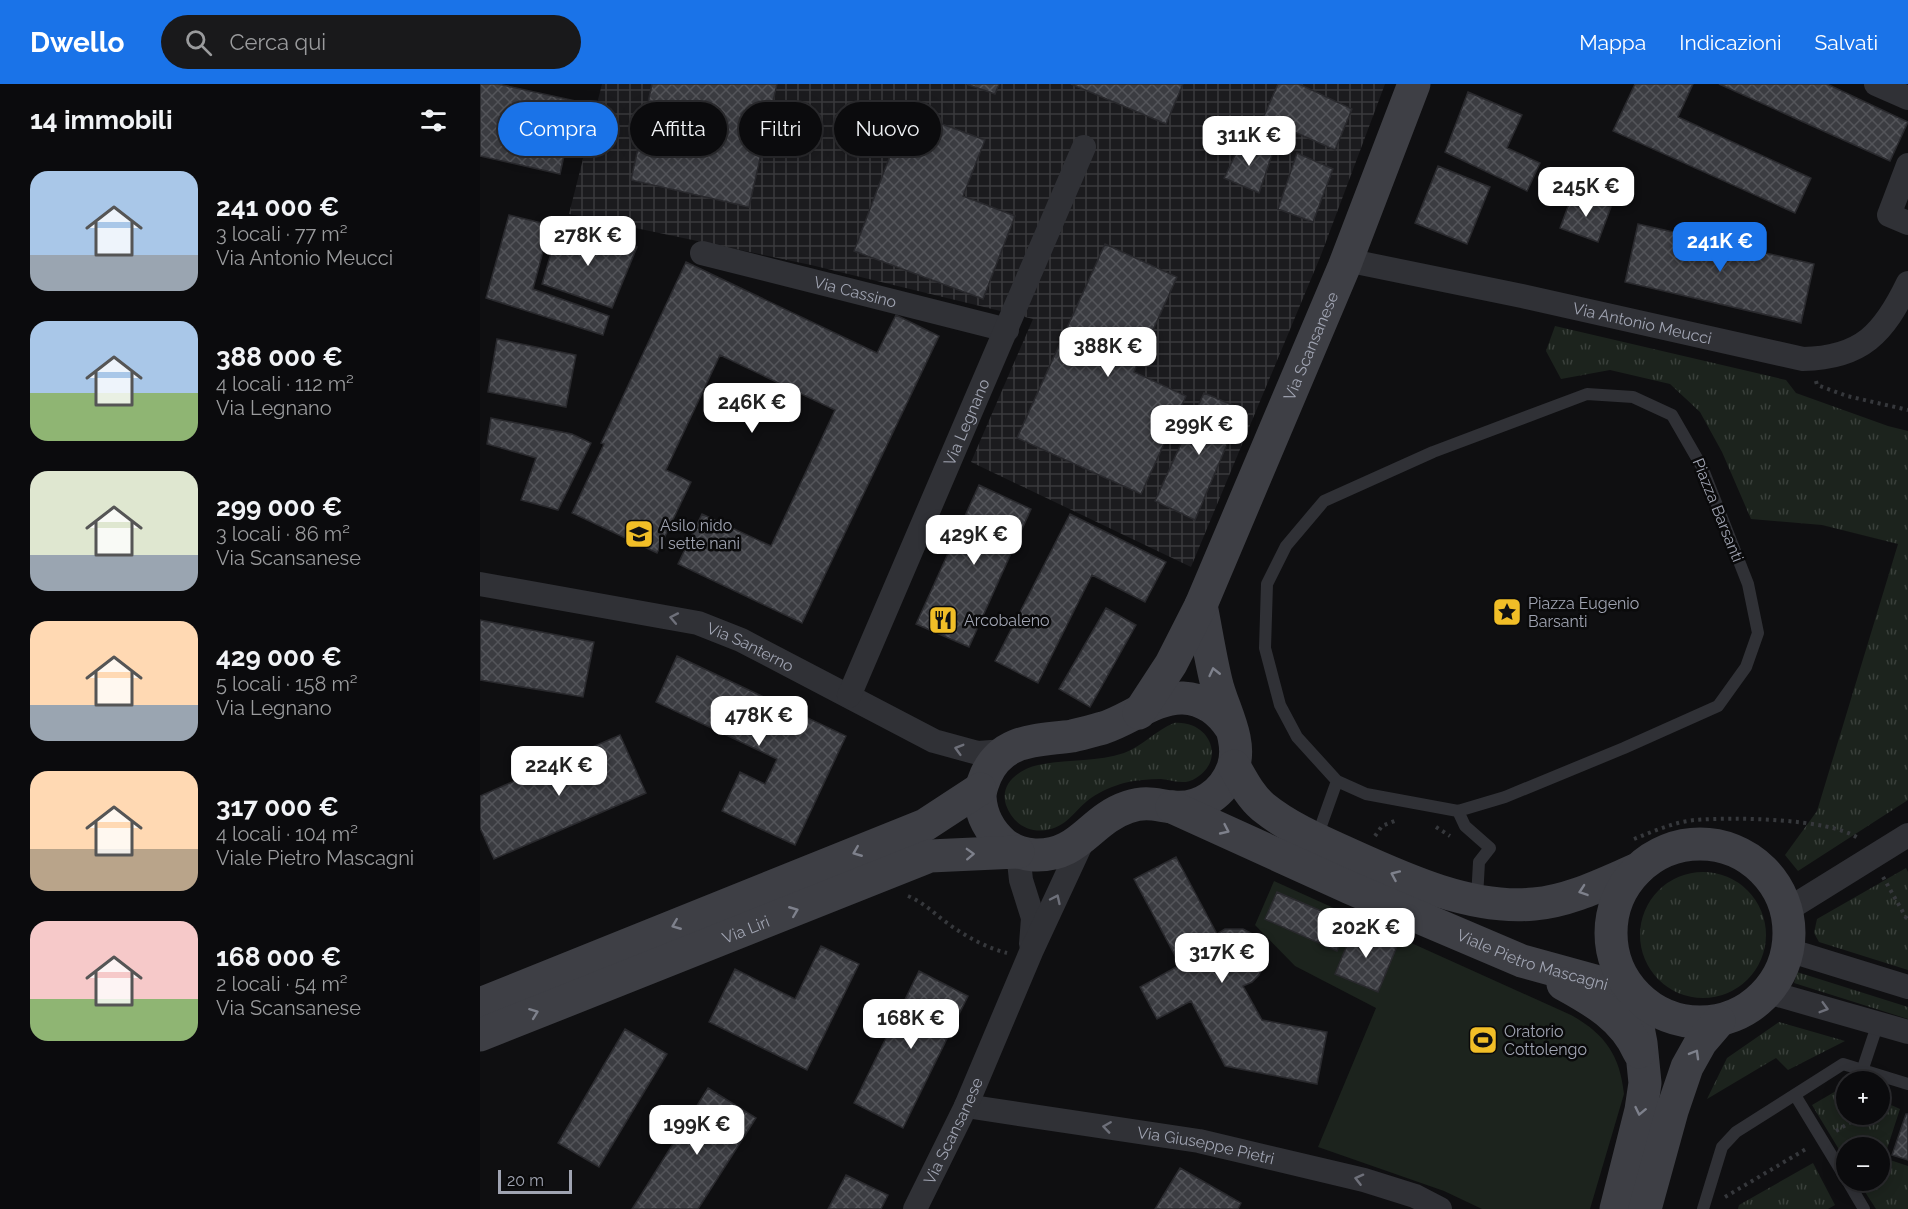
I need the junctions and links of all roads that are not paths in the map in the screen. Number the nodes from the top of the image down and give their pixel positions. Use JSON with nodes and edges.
{"nodes":[{"id":1,"x":1414,"y":84,"type":"edge"},
{"id":2,"x":1876,"y":84,"type":"edge"},
{"id":3,"x":1908,"y":98,"type":"edge"},
{"id":4,"x":1084,"y":147,"type":"dead end"},
{"id":5,"x":1908,"y":165,"type":"edge"},
{"id":6,"x":1908,"y":223,"type":"edge"},
{"id":7,"x":702,"y":254,"type":"dead end"},
{"id":8,"x":1346,"y":260,"type":"junction"},
{"id":9,"x":1908,"y":283,"type":"edge"},
{"id":10,"x":1007,"y":330,"type":"junction"},
{"id":11,"x":480,"y":584,"type":"edge"},
{"id":12,"x":1201,"y":605,"type":"junction"},
{"id":13,"x":849,"y":696,"type":"junction"},
{"id":14,"x":1138,"y":713,"type":"junction"},
{"id":15,"x":1231,"y":728,"type":"junction"},
{"id":16,"x":1005,"y":751,"type":"junction"},
{"id":17,"x":1234,"y":766,"type":"junction"},
{"id":18,"x":1337,"y":782,"type":"junction"},
{"id":19,"x":980,"y":789,"type":"junction"},
{"id":20,"x":1172,"y":807,"type":"junction"},
{"id":21,"x":1458,"y":811,"type":"junction"},
{"id":22,"x":1908,"y":835,"type":"edge"},
{"id":23,"x":1084,"y":838,"type":"junction"},
{"id":24,"x":1316,"y":840,"type":"junction"},
{"id":25,"x":1018,"y":852,"type":"junction"},
{"id":26,"x":1638,"y":869,"type":"junction"},
{"id":27,"x":1476,"y":900,"type":"junction"},
{"id":28,"x":1787,"y":910,"type":"junction"},
{"id":29,"x":1788,"y":950,"type":"junction"},
{"id":30,"x":1029,"y":956,"type":"junction"},
{"id":31,"x":1522,"y":961,"type":"junction"},
{"id":32,"x":1908,"y":987,"type":"edge"},
{"id":33,"x":1631,"y":991,"type":"junction"},
{"id":34,"x":1768,"y":992,"type":"junction"},
{"id":35,"x":480,"y":1004,"type":"edge"},
{"id":36,"x":1719,"y":1021,"type":"junction"},
{"id":37,"x":1878,"y":1023,"type":"junction"},
{"id":38,"x":1908,"y":1032,"type":"edge"},
{"id":39,"x":480,"y":1035,"type":"edge"},
{"id":40,"x":1643,"y":1063,"type":"junction"},
{"id":41,"x":1863,"y":1068,"type":"junction"},
{"id":42,"x":1908,"y":1084,"type":"edge"},
{"id":43,"x":1795,"y":1095,"type":"junction"},
{"id":44,"x":966,"y":1106,"type":"junction"},
{"id":45,"x":1836,"y":1162,"type":"edge"},
{"id":46,"x":1853,"y":1191,"type":"edge"},
{"id":47,"x":1413,"y":1203,"type":"edge"},
{"id":48,"x":1861,"y":1204,"type":"edge"},
{"id":49,"x":915,"y":1209,"type":"edge"},
{"id":50,"x":1440,"y":1209,"type":"edge"},
{"id":51,"x":1616,"y":1209,"type":"edge"},
{"id":52,"x":1645,"y":1209,"type":"edge"},
{"id":53,"x":1703,"y":1209,"type":"edge"}],
"edges":[{"from":1,"to":8,"type":"main road","name":"Via Scansanese"},
{"from":2,"to":3,"type":"street"},
{"from":4,"to":10,"type":"street","name":"Via Legnano"},
{"from":5,"to":6,"type":"street"},
{"from":7,"to":10,"type":"street","name":"Via Cassino"},
{"from":8,"to":9,"type":"street","name":"Via Antonio Meucci"},
{"from":8,"to":12,"type":"main road","name":"Via Scansanese"},
{"from":10,"to":13,"type":"street","name":"Via Legnano"},
{"from":13,"to":11,"type":"street","name":"Via Santerno","one_way":true},
{"from":12,"to":14,"type":"main road","name":"Via Scansanese"},
{"from":15,"to":12,"type":"main road","one_way":true},
{"from":16,"to":13,"type":"street","name":"Via Santerno","one_way":true},
{"from":14,"to":15,"type":"main road"},
{"from":14,"to":16,"type":"main road"},
{"from":15,"to":17,"type":"main road"},
{"from":16,"to":19,"type":"main road"},
{"from":17,"to":20,"type":"main road","name":"Via Scansanese"},
{"from":17,"to":24,"type":"main road","name":"Viale Pietro Mascagni"},
{"from":18,"to":21,"type":"lane","name":"Piazza Barsanti"},
{"from":18,"to":21,"type":"lane","name":"Piazza Barsanti"},
{"from":18,"to":24,"type":"lane"},
{"from":19,"to":25,"type":"main road"},
{"from":19,"to":35,"type":"main road","name":"Via Liri","one_way":true},
{"from":20,"to":23,"type":"main road","name":"Via Scansanese"},
{"from":20,"to":31,"type":"main road","name":"Viale Pietro Mascagni","one_way":true},
{"from":21,"to":27,"type":"lane"},
{"from":22,"to":28,"type":"street"},
{"from":23,"to":25,"type":"main road","name":"Via Scansanese"},
{"from":30,"to":23,"type":"street","name":"Via Scansanese","one_way":true},
{"from":27,"to":24,"type":"main road","name":"Viale Pietro Mascagni","one_way":true},
{"from":25,"to":30,"type":"street","name":"Via Scansanese"},
{"from":39,"to":25,"type":"main road","name":"Via Liri","one_way":true},
{"from":26,"to":27,"type":"main road","name":"Viale Pietro Mascagni","one_way":true},
{"from":26,"to":28,"type":"main road","name":"Viale Pietro Mascagni"},
{"from":26,"to":33,"type":"main road","name":"Viale Pietro Mascagni"},
{"from":28,"to":29,"type":"main road","name":"Viale Pietro Mascagni"},
{"from":29,"to":32,"type":"street"},
{"from":29,"to":34,"type":"main road","name":"Viale Pietro Mascagni"},
{"from":30,"to":44,"type":"street","name":"Via Scansanese"},
{"from":31,"to":33,"type":"main road","name":"Viale Pietro Mascagni"},
{"from":31,"to":40,"type":"main road"},
{"from":33,"to":36,"type":"main road","name":"Viale Pietro Mascagni"},
{"from":33,"to":40,"type":"main road","name":"Viale Pietro Mascagni"},
{"from":34,"to":36,"type":"main road","name":"Viale Pietro Mascagni"},
{"from":34,"to":37,"type":"street","one_way":true},
{"from":52,"to":36,"type":"main road","name":"Viale Pietro Mascagni","one_way":true},
{"from":37,"to":38,"type":"street"},
{"from":37,"to":41,"type":"lane"},
{"from":40,"to":51,"type":"main road","name":"Viale Pietro Mascagni","one_way":true},
{"from":41,"to":42,"type":"lane"},
{"from":41,"to":43,"type":"lane"},
{"from":43,"to":45,"type":"lane"},
{"from":43,"to":53,"type":"lane"},
{"from":47,"to":44,"type":"street","name":"Via Giuseppe Pietri","one_way":true},
{"from":44,"to":49,"type":"street","name":"Via Scansanese"},
{"from":46,"to":48,"type":"lane"},
{"from":47,"to":50,"type":"street","name":"Via Giuseppe Pietri"}]}
